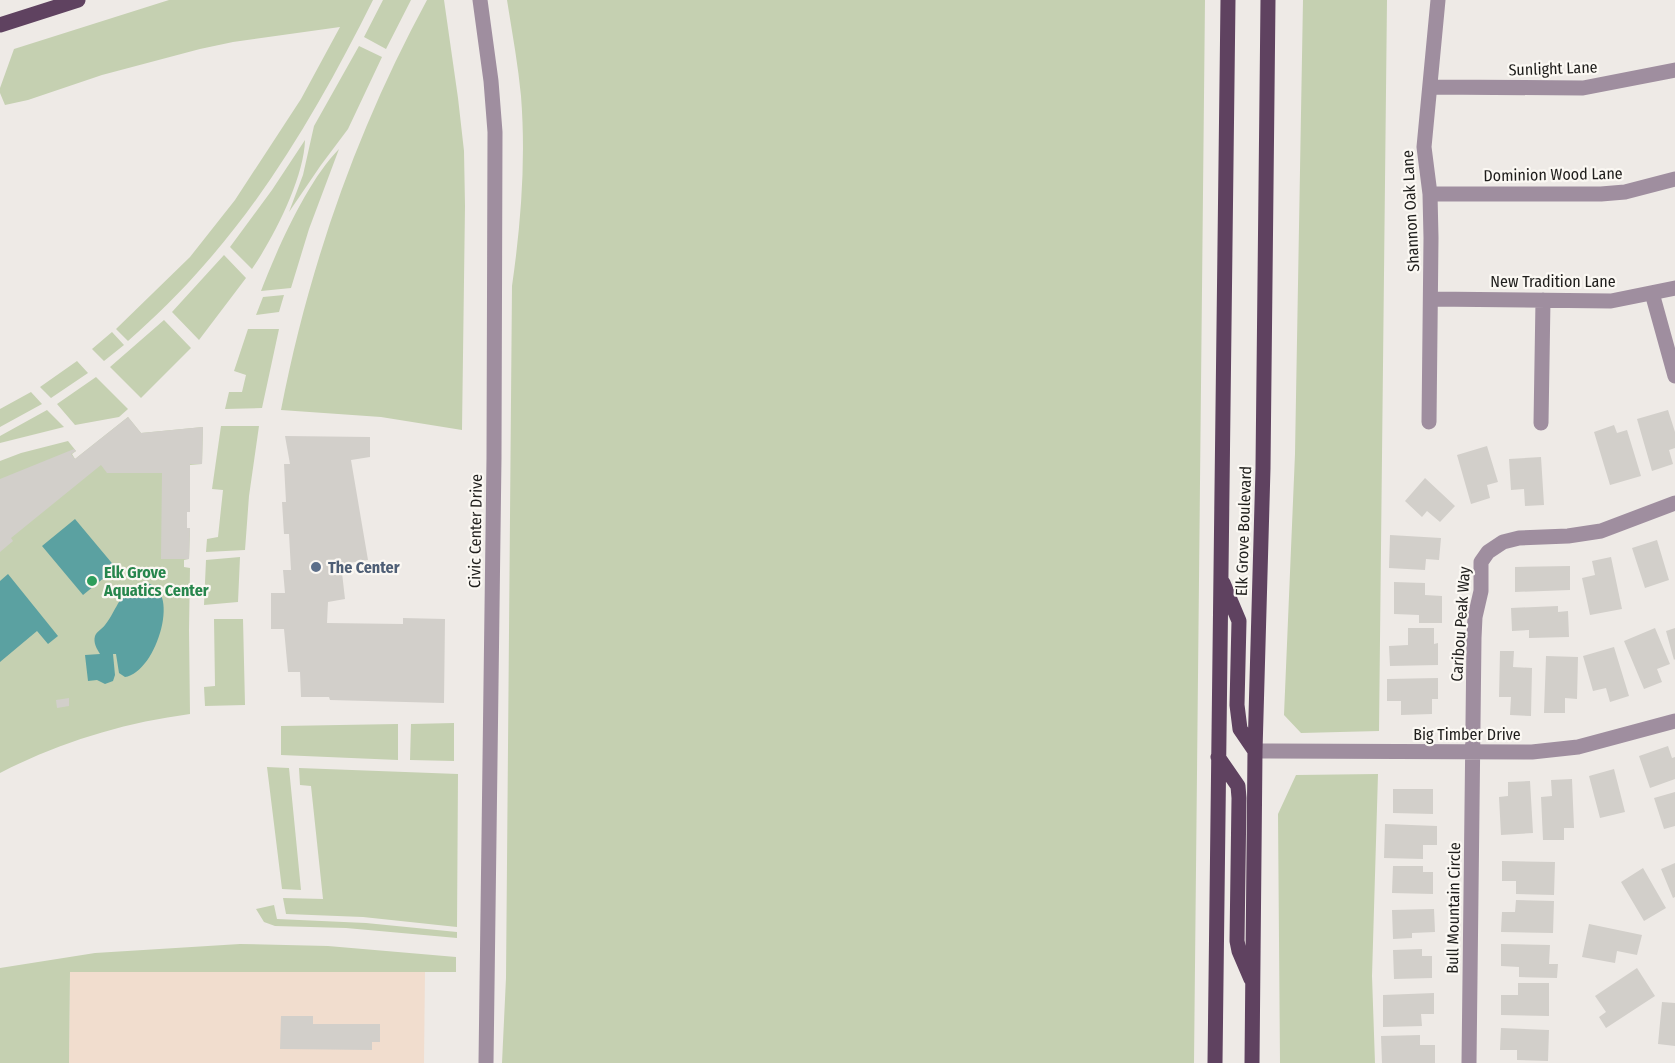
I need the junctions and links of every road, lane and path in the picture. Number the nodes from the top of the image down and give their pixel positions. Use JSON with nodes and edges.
{"nodes":[{"id":1,"x":78,"y":0,"type":"edge"},
{"id":2,"x":480,"y":0,"type":"edge"},
{"id":3,"x":1228,"y":0,"type":"edge"},
{"id":4,"x":1268,"y":0,"type":"edge"},
{"id":5,"x":1438,"y":0,"type":"edge"},
{"id":6,"x":0,"y":25,"type":"edge"},
{"id":7,"x":1675,"y":70,"type":"edge"},
{"id":8,"x":1431,"y":87,"type":"junction"},
{"id":9,"x":1675,"y":179,"type":"edge"},
{"id":10,"x":1430,"y":194,"type":"junction"},
{"id":11,"x":1675,"y":288,"type":"edge"},
{"id":12,"x":1652,"y":293,"type":"junction"},
{"id":13,"x":1431,"y":299,"type":"junction"},
{"id":14,"x":1543,"y":300,"type":"junction"},
{"id":15,"x":1675,"y":376,"type":"edge"},
{"id":16,"x":1429,"y":422,"type":"dead end"},
{"id":17,"x":1541,"y":423,"type":"dead end"},
{"id":18,"x":1675,"y":503,"type":"edge"},
{"id":19,"x":1221,"y":577,"type":"junction"},
{"id":20,"x":1675,"y":720,"type":"edge"},
{"id":21,"x":1255,"y":751,"type":"junction"},
{"id":22,"x":1473,"y":753,"type":"junction"},
{"id":23,"x":1218,"y":757,"type":"junction"},
{"id":24,"x":1253,"y":982,"type":"junction"},
{"id":25,"x":486,"y":1063,"type":"edge"},
{"id":26,"x":1215,"y":1063,"type":"edge"},
{"id":27,"x":1252,"y":1063,"type":"edge"},
{"id":28,"x":1470,"y":1063,"type":"edge"}],
"edges":[{"from":1,"to":6,"type":"main road"},
{"from":2,"to":25,"type":"street","name":"Civic Center Drive"},
{"from":3,"to":19,"type":"main road","name":"Elk Grove Boulevard"},
{"from":4,"to":21,"type":"main road","name":"Elk Grove Boulevard"},
{"from":5,"to":8,"type":"street","name":"Shannon Oak Lane"},
{"from":7,"to":8,"type":"street","name":"Sunlight Lane"},
{"from":8,"to":10,"type":"street","name":"Shannon Oak Lane"},
{"from":9,"to":10,"type":"street","name":"Dominion Wood Lane"},
{"from":10,"to":13,"type":"street","name":"Shannon Oak Lane"},
{"from":11,"to":12,"type":"street","name":"New Tradition Lane"},
{"from":12,"to":14,"type":"street","name":"New Tradition Lane"},
{"from":12,"to":15,"type":"street"},
{"from":13,"to":14,"type":"street","name":"New Tradition Lane"},
{"from":13,"to":16,"type":"street","name":"Shannon Oak Lane"},
{"from":14,"to":17,"type":"street"},
{"from":18,"to":22,"type":"street","name":"Caribou Peak Way"},
{"from":19,"to":21,"type":"main road"},
{"from":19,"to":23,"type":"main road","name":"Elk Grove Boulevard"},
{"from":20,"to":22,"type":"street","name":"Big Timber Drive"},
{"from":21,"to":22,"type":"street","name":"Big Timber Drive"},
{"from":21,"to":24,"type":"main road","name":"Elk Grove Boulevard"},
{"from":22,"to":28,"type":"street","name":"Bull Mountain Circle"},
{"from":23,"to":24,"type":"main road"},
{"from":23,"to":26,"type":"main road","name":"Elk Grove Boulevard"},
{"from":24,"to":27,"type":"main road","name":"Elk Grove Boulevard"}]}
